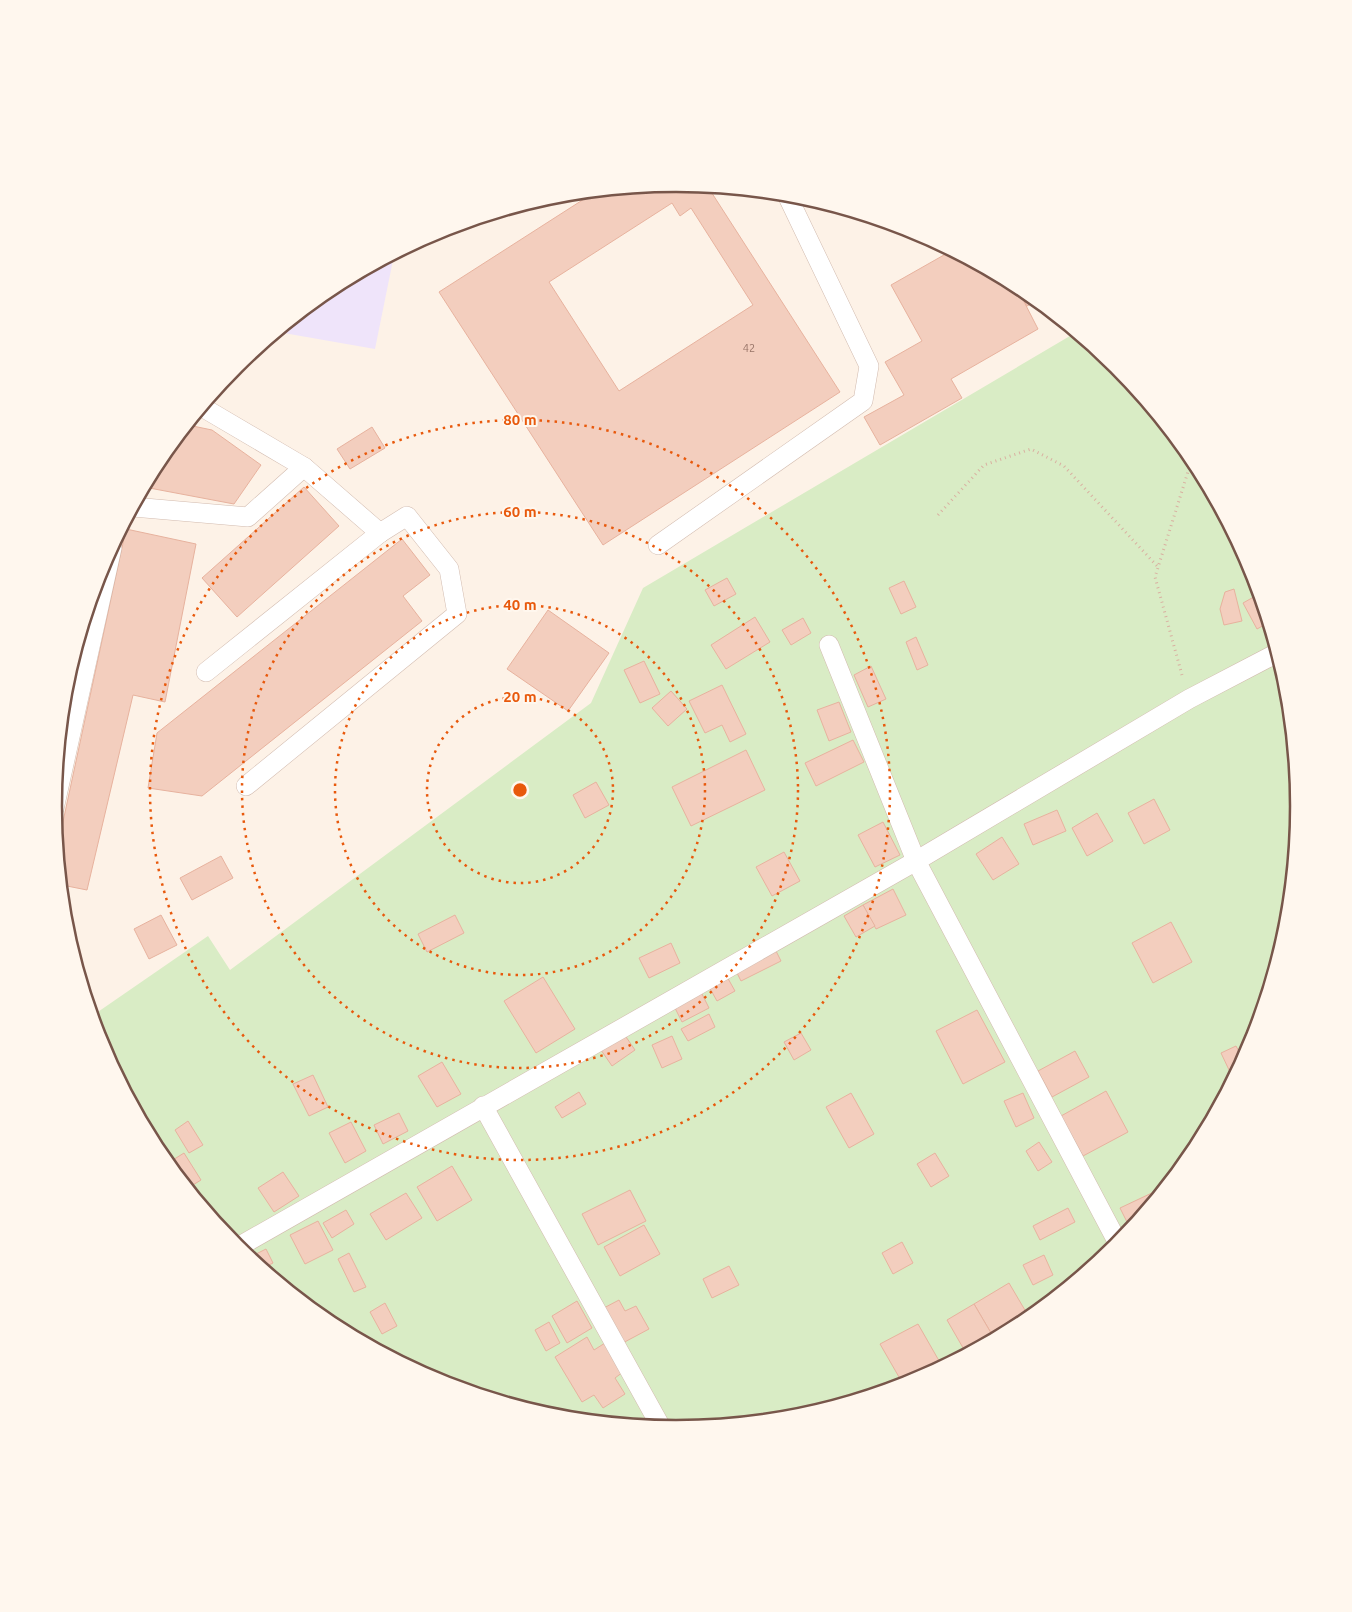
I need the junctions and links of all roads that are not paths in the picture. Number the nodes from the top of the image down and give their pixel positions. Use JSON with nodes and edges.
{"nodes":[{"id":1,"x":791,"y":203,"type":"edge"},
{"id":2,"x":207,"y":410,"type":"edge"},
{"id":3,"x":304,"y":467,"type":"junction"},
{"id":4,"x":140,"y":508,"type":"edge"},
{"id":5,"x":380,"y":533,"type":"junction"},
{"id":6,"x":658,"y":545,"type":"dead end"},
{"id":7,"x":104,"y":585,"type":"edge"},
{"id":8,"x":829,"y":644,"type":"dead end"},
{"id":9,"x":1271,"y":656,"type":"edge"},
{"id":10,"x":206,"y":672,"type":"dead end"},
{"id":11,"x":64,"y":764,"type":"edge"},
{"id":12,"x":246,"y":786,"type":"dead end"},
{"id":13,"x":916,"y":861,"type":"junction"},
{"id":14,"x":482,"y":1106,"type":"junction"},
{"id":15,"x":1114,"y":1236,"type":"edge"},
{"id":16,"x":245,"y":1243,"type":"edge"},
{"id":17,"x":657,"y":1419,"type":"edge"}],
"edges":[{"from":1,"to":6,"type":"lane"},
{"from":2,"to":3,"type":"lane"},
{"from":3,"to":4,"type":"lane"},
{"from":3,"to":5,"type":"lane"},
{"from":5,"to":10,"type":"lane"},
{"from":5,"to":12,"type":"lane"},
{"from":7,"to":11,"type":"lane"},
{"from":8,"to":13,"type":"lane"},
{"from":9,"to":13,"type":"lane"},
{"from":13,"to":14,"type":"lane"},
{"from":13,"to":15,"type":"lane"},
{"from":14,"to":16,"type":"lane"},
{"from":14,"to":17,"type":"lane"}]}
